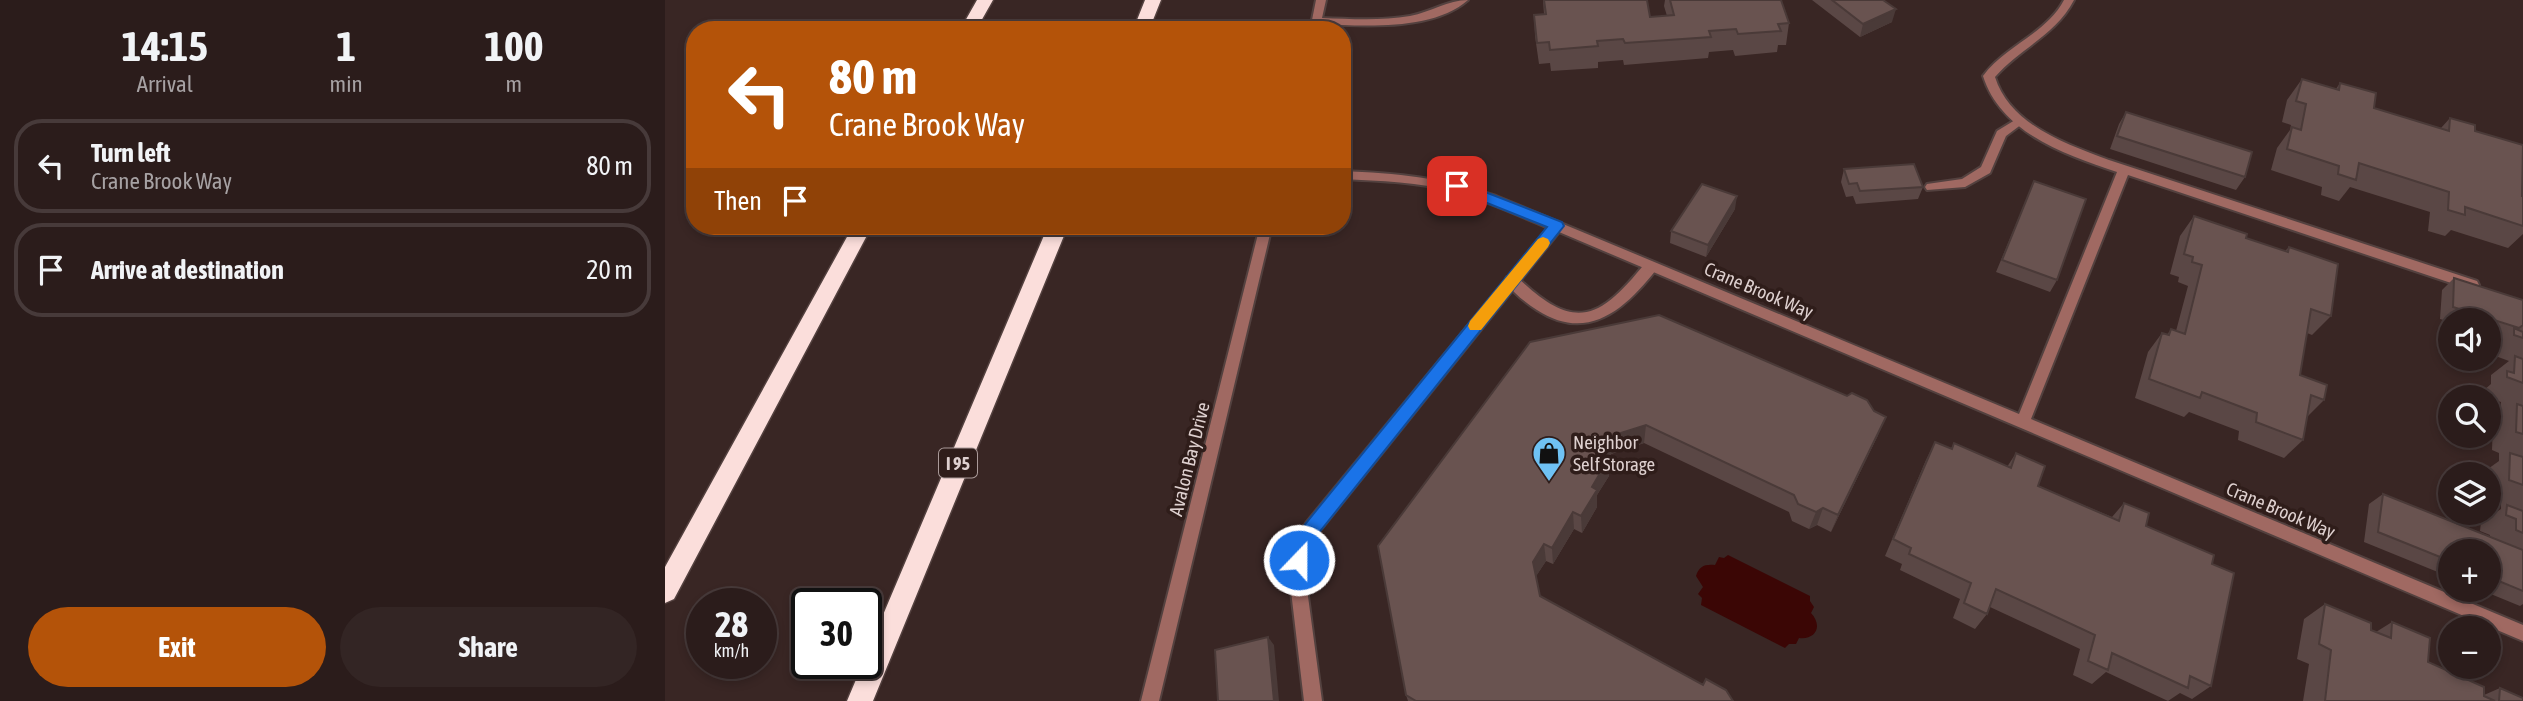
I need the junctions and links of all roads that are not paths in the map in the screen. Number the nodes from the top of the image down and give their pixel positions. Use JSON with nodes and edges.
{"nodes":[{"id":1,"x":975,"y":0,"type":"edge"},
{"id":2,"x":985,"y":0,"type":"edge"},
{"id":3,"x":1153,"y":0,"type":"edge"},
{"id":4,"x":1321,"y":0,"type":"edge"},
{"id":5,"x":1463,"y":0,"type":"edge"},
{"id":6,"x":2069,"y":0,"type":"edge"},
{"id":7,"x":965,"y":21,"type":"edge"},
{"id":8,"x":973,"y":21,"type":"edge"},
{"id":9,"x":1145,"y":21,"type":"edge"},
{"id":10,"x":1315,"y":21,"type":"edge"},
{"id":11,"x":1351,"y":24,"type":"edge"},
{"id":12,"x":2020,"y":121,"type":"junction"},
{"id":13,"x":2125,"y":169,"type":"junction"},
{"id":14,"x":1351,"y":175,"type":"edge"},
{"id":15,"x":1931,"y":187,"type":"dead end"},
{"id":16,"x":1557,"y":226,"type":"junction"},
{"id":17,"x":857,"y":235,"type":"edge"},
{"id":18,"x":1054,"y":235,"type":"edge"},
{"id":19,"x":1264,"y":235,"type":"edge"},
{"id":20,"x":1651,"y":266,"type":"junction"},
{"id":21,"x":1512,"y":281,"type":"junction"},
{"id":22,"x":2483,"y":289,"type":"edge"},
{"id":23,"x":2023,"y":422,"type":"junction"},
{"id":24,"x":665,"y":591,"type":"edge"},
{"id":25,"x":2523,"y":633,"type":"edge"},
{"id":26,"x":860,"y":701,"type":"edge"},
{"id":27,"x":1150,"y":701,"type":"edge"},
{"id":28,"x":1313,"y":701,"type":"edge"}],
"edges":[{"from":1,"to":7,"type":"highway"},
{"from":2,"to":8,"type":"highway"},
{"from":3,"to":9,"type":"highway"},
{"from":4,"to":10,"type":"street"},
{"from":5,"to":11,"type":"street"},
{"from":6,"to":12,"type":"street"},
{"from":12,"to":13,"type":"street"},
{"from":12,"to":15,"type":"street"},
{"from":13,"to":22,"type":"street"},
{"from":13,"to":23,"type":"street"},
{"from":14,"to":16,"type":"street","name":"Crane Brook Way"},
{"from":16,"to":20,"type":"street","name":"Crane Brook Way"},
{"from":16,"to":21,"type":"street"},
{"from":17,"to":24,"type":"highway"},
{"from":18,"to":26,"type":"highway","number":"I 95"},
{"from":19,"to":27,"type":"street","name":"Avalon Bay Drive"},
{"from":20,"to":21,"type":"street"},
{"from":20,"to":23,"type":"street","name":"Crane Brook Way"},
{"from":21,"to":28,"type":"street"},
{"from":23,"to":25,"type":"street","name":"Crane Brook Way"}]}
